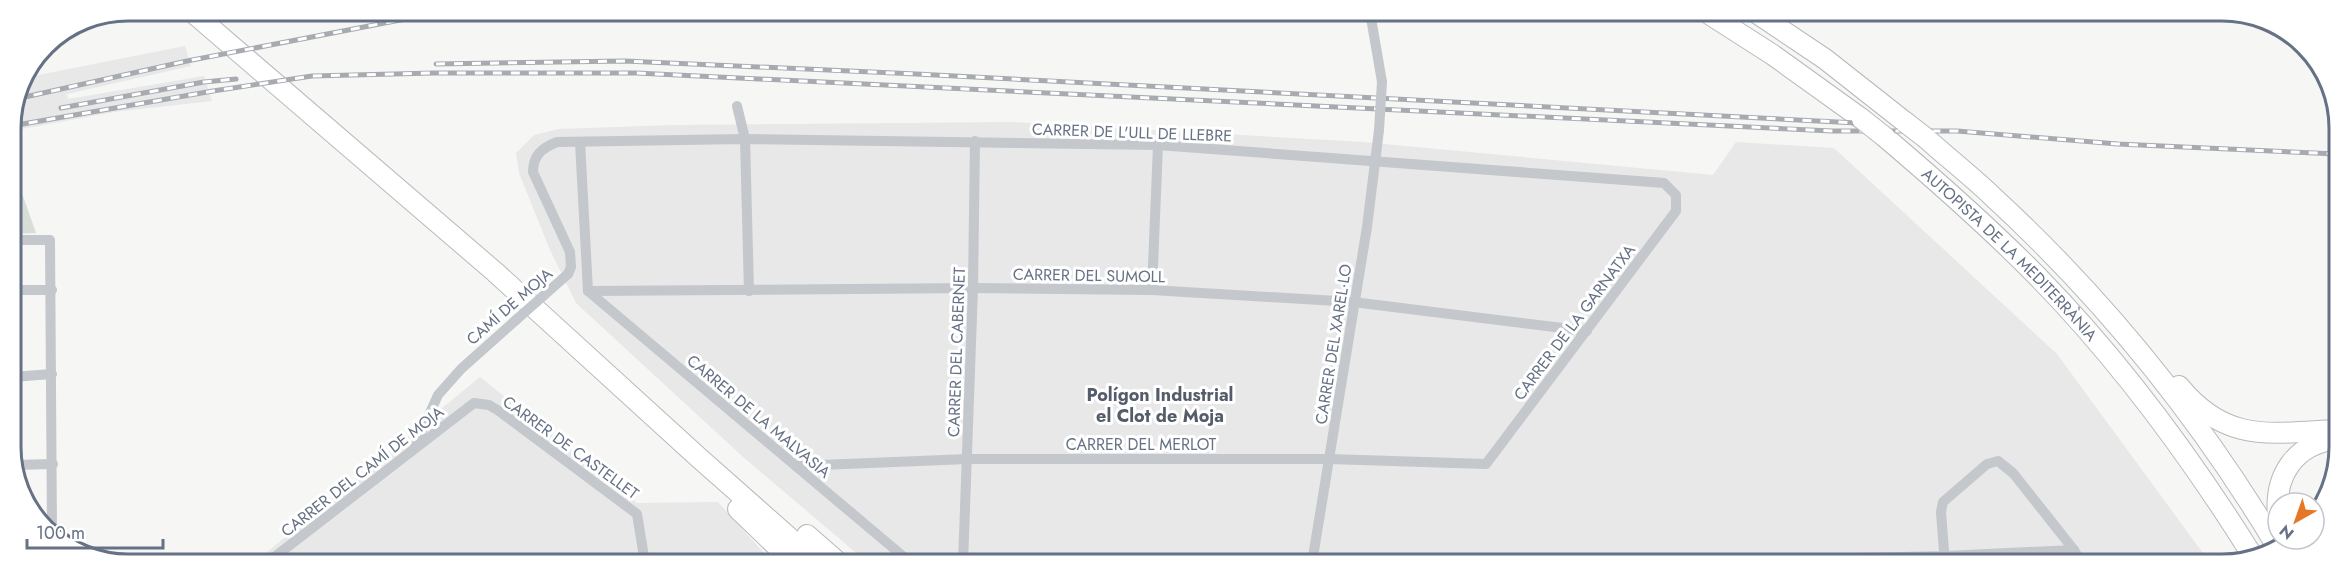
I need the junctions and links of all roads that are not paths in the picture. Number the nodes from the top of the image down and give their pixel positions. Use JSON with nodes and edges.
{"nodes":[{"id":1,"x":204,"y":21,"type":"edge"},
{"id":2,"x":1372,"y":21,"type":"edge"},
{"id":3,"x":1720,"y":21,"type":"edge"},
{"id":4,"x":1768,"y":21,"type":"edge"},
{"id":5,"x":737,"y":106,"type":"dead end"},
{"id":6,"x":1924,"y":131,"type":"junction"},
{"id":7,"x":745,"y":139,"type":"junction"},
{"id":8,"x":975,"y":141,"type":"junction"},
{"id":9,"x":580,"y":142,"type":"junction"},
{"id":10,"x":1158,"y":145,"type":"junction"},
{"id":11,"x":1377,"y":161,"type":"junction"},
{"id":12,"x":1676,"y":195,"type":"joint"},
{"id":13,"x":21,"y":240,"type":"edge"},
{"id":14,"x":973,"y":288,"type":"junction"},
{"id":15,"x":21,"y":290,"type":"edge"},
{"id":16,"x":52,"y":290,"type":"junction"},
{"id":17,"x":1152,"y":290,"type":"junction"},
{"id":18,"x":588,"y":291,"type":"junction"},
{"id":19,"x":748,"y":291,"type":"junction"},
{"id":20,"x":1353,"y":302,"type":"junction"},
{"id":21,"x":1587,"y":331,"type":"junction"},
{"id":22,"x":52,"y":374,"type":"junction"},
{"id":23,"x":21,"y":376,"type":"edge"},
{"id":24,"x":474,"y":403,"type":"joint"},
{"id":25,"x":2329,"y":430,"type":"edge"},
{"id":26,"x":2329,"y":440,"type":"edge"},
{"id":27,"x":414,"y":448,"type":"junction"},
{"id":28,"x":698,"y":457,"type":"junction"},
{"id":29,"x":968,"y":459,"type":"junction"},
{"id":30,"x":1329,"y":459,"type":"junction"},
{"id":31,"x":53,"y":464,"type":"junction"},
{"id":32,"x":1486,"y":464,"type":"joint"},
{"id":33,"x":23,"y":465,"type":"edge"},
{"id":34,"x":796,"y":466,"type":"junction"},
{"id":35,"x":2279,"y":491,"type":"edge"},
{"id":36,"x":52,"y":523,"type":"edge"},
{"id":37,"x":2266,"y":530,"type":"edge"},
{"id":38,"x":2074,"y":550,"type":"junction"},
{"id":39,"x":2249,"y":550,"type":"edge"},
{"id":40,"x":278,"y":554,"type":"edge"},
{"id":41,"x":644,"y":554,"type":"edge"},
{"id":42,"x":785,"y":554,"type":"edge"},
{"id":43,"x":808,"y":554,"type":"edge"},
{"id":44,"x":829,"y":554,"type":"edge"},
{"id":45,"x":900,"y":554,"type":"edge"},
{"id":46,"x":963,"y":554,"type":"edge"},
{"id":47,"x":1313,"y":554,"type":"edge"},
{"id":48,"x":1944,"y":554,"type":"edge"},
{"id":49,"x":2022,"y":554,"type":"edge"},
{"id":50,"x":2076,"y":554,"type":"edge"}],
"edges":[{"from":1,"to":28,"type":"highway"},
{"from":2,"to":11,"type":"street","name":"CARRER DEL XAREL·LO","bridge":true},
{"from":3,"to":39,"type":"highway","name":"AUTOPISTA DE LA MEDITERRÀNIA","bridge":true},
{"from":4,"to":6,"type":"highway","name":"AUTOPISTA DE LA MEDITERRÀNIA"},
{"from":5,"to":7,"type":"street"},
{"from":6,"to":25,"type":"highway"},
{"from":6,"to":37,"type":"highway","name":"AUTOPISTA DE LA MEDITERRÀNIA"},
{"from":7,"to":8,"type":"street","name":"CARRER DE L'ULL DE LLEBRE"},
{"from":7,"to":9,"type":"street","name":"CARRER DE L'ULL DE LLEBRE"},
{"from":7,"to":19,"type":"street"},
{"from":8,"to":10,"type":"street","name":"CARRER DE L'ULL DE LLEBRE"},
{"from":8,"to":14,"type":"street","name":"CARRER DEL CABERNET"},
{"from":9,"to":18,"type":"street"},
{"from":9,"to":27,"type":"street","name":"CAMÍ DE MOJA","bridge":true},
{"from":10,"to":11,"type":"street","name":"CARRER DE L'ULL DE LLEBRE"},
{"from":10,"to":17,"type":"street"},
{"from":11,"to":12,"type":"street","name":"CARRER DE L'ULL DE LLEBRE"},
{"from":11,"to":20,"type":"street","name":"CARRER DEL XAREL·LO"},
{"from":12,"to":21,"type":"street","name":"CARRER DE LA GARNATXA"},
{"from":13,"to":16,"type":"street"},
{"from":14,"to":17,"type":"street","name":"CARRER DEL SUMOLL"},
{"from":14,"to":19,"type":"street","name":"CARRER DEL SUMOLL"},
{"from":14,"to":29,"type":"street","name":"CARRER DEL CABERNET"},
{"from":15,"to":16,"type":"street"},
{"from":16,"to":22,"type":"street"},
{"from":17,"to":20,"type":"street","name":"CARRER DEL SUMOLL"},
{"from":18,"to":19,"type":"street","name":"CARRER DEL SUMOLL"},
{"from":18,"to":34,"type":"street","name":"CARRER DE LA MALVASIA"},
{"from":20,"to":21,"type":"street","name":"CARRER DEL SUMOLL"},
{"from":20,"to":30,"type":"street","name":"CARRER DEL XAREL·LO"},
{"from":21,"to":32,"type":"street","name":"CARRER DE LA GARNATXA"},
{"from":22,"to":23,"type":"street"},
{"from":22,"to":31,"type":"street"},
{"from":24,"to":27,"type":"street","name":"CARRER DEL CAMÍ DE MOJA"},
{"from":24,"to":41,"type":"street","name":"CARRER DE CASTELLET"},
{"from":26,"to":35,"type":"highway"},
{"from":27,"to":40,"type":"street","name":"CARRER DEL CAMÍ DE MOJA"},
{"from":28,"to":42,"type":"highway"},
{"from":28,"to":43,"type":"highway"},
{"from":28,"to":44,"type":"highway"},
{"from":29,"to":30,"type":"street","name":"CARRER DEL MERLOT"},
{"from":29,"to":34,"type":"street","name":"CARRER DEL MERLOT"},
{"from":29,"to":46,"type":"street","name":"CARRER DEL CABERNET"},
{"from":30,"to":32,"type":"street","name":"CARRER DEL MERLOT"},
{"from":30,"to":47,"type":"street","name":"CARRER DEL XAREL·LO"},
{"from":31,"to":33,"type":"street"},
{"from":31,"to":36,"type":"street"},
{"from":34,"to":45,"type":"street","name":"CARRER DE LA MALVASIA"},
{"from":38,"to":48,"type":"street"},
{"from":38,"to":49,"type":"street"},
{"from":38,"to":50,"type":"street"}]}
